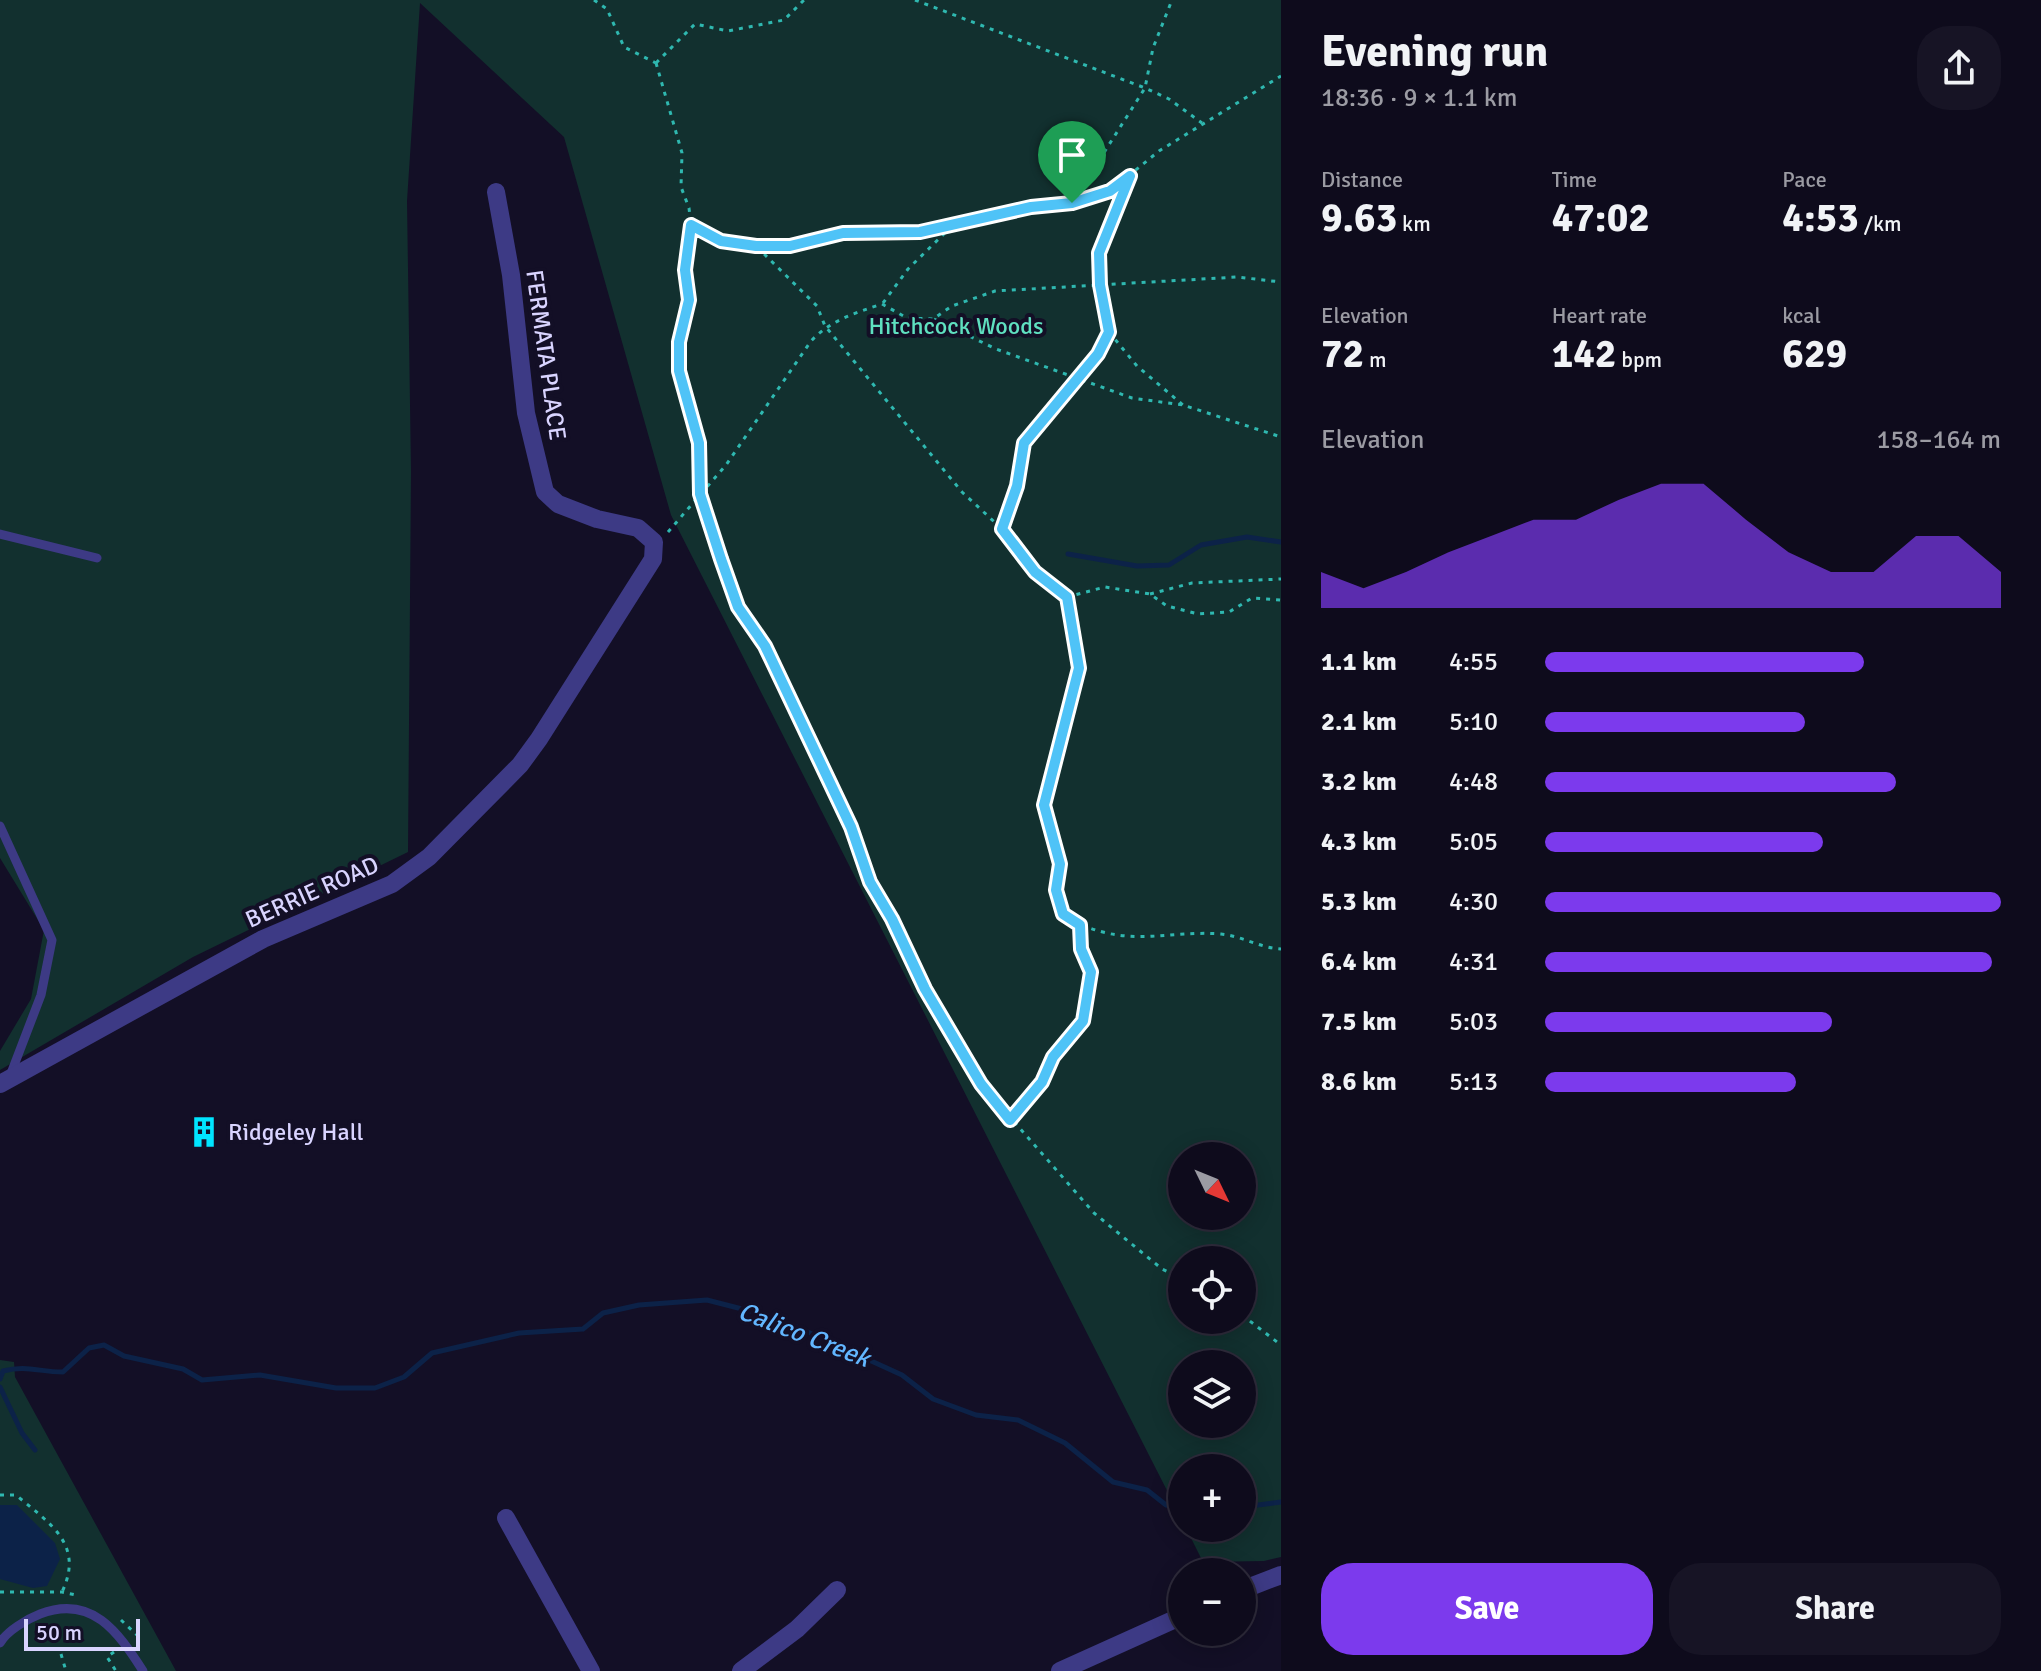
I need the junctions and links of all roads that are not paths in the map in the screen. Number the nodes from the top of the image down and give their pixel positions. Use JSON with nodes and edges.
{"nodes":[{"id":1,"x":496,"y":192,"type":"dead end"},
{"id":2,"x":0,"y":534,"type":"edge"},
{"id":3,"x":656,"y":547,"type":"joint"},
{"id":4,"x":97,"y":558,"type":"dead end"},
{"id":5,"x":0,"y":826,"type":"edge"},
{"id":6,"x":4,"y":1082,"type":"edge"},
{"id":7,"x":506,"y":1518,"type":"dead end"},
{"id":8,"x":1281,"y":1575,"type":"edge"},
{"id":9,"x":1256,"y":1585,"type":"edge"},
{"id":10,"x":837,"y":1590,"type":"dead end"},
{"id":11,"x":1168,"y":1622,"type":"edge"},
{"id":12,"x":0,"y":1643,"type":"edge"},
{"id":13,"x":143,"y":1671,"type":"edge"},
{"id":14,"x":591,"y":1671,"type":"edge"},
{"id":15,"x":741,"y":1671,"type":"edge"},
{"id":16,"x":1060,"y":1671,"type":"edge"}],
"edges":[{"from":1,"to":3,"type":"street","name":"FERMATA PLACE"},
{"from":2,"to":4,"type":"lane"},
{"from":3,"to":6,"type":"street","name":"BERRIE ROAD"},
{"from":5,"to":6,"type":"lane"},
{"from":7,"to":14,"type":"street"},
{"from":8,"to":9,"type":"street"},
{"from":10,"to":15,"type":"street"},
{"from":11,"to":16,"type":"street"},
{"from":12,"to":13,"type":"lane"}]}
